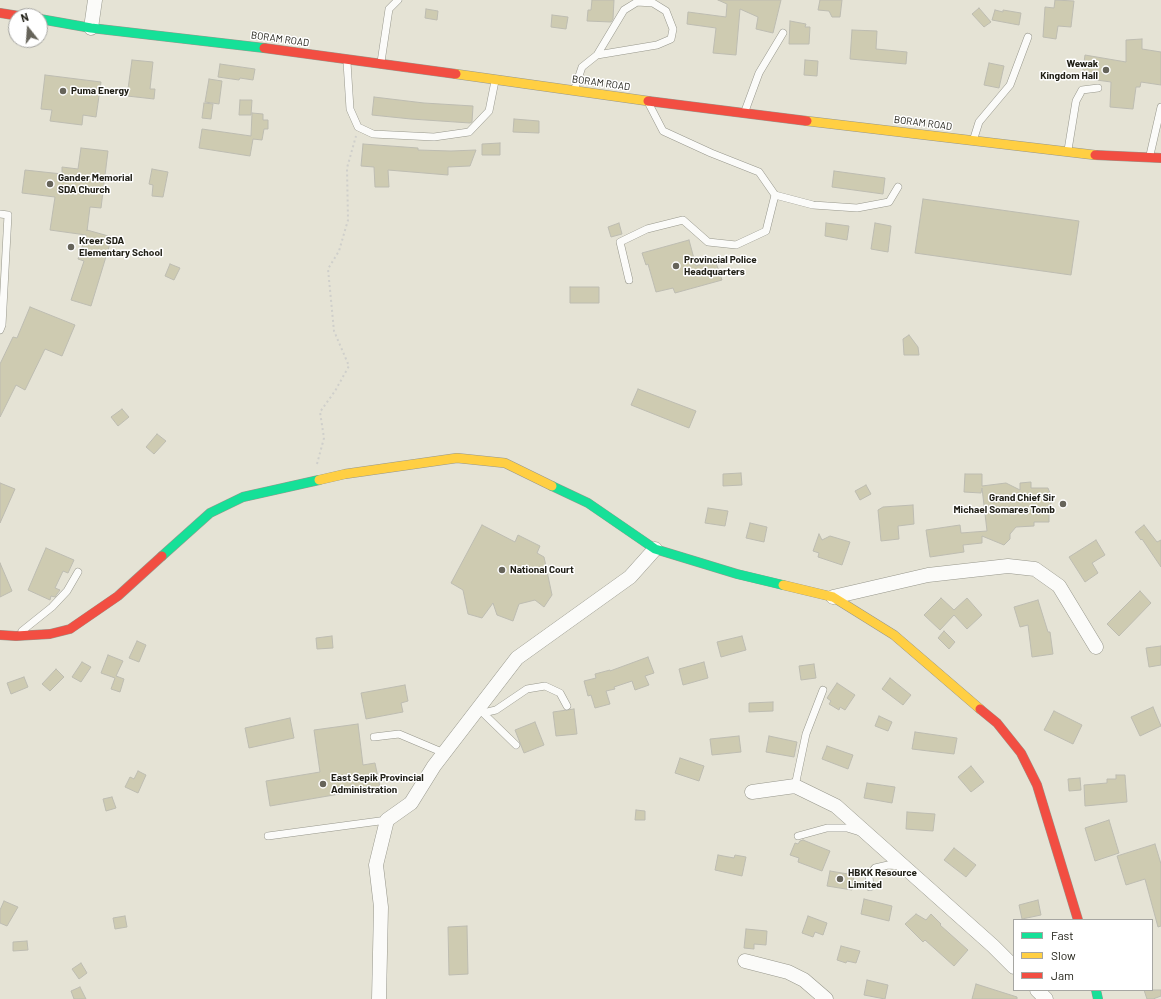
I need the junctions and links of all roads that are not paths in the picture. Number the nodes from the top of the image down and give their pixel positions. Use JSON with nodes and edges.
{"nodes":[{"id":1,"x":96,"y":0,"type":"edge"},
{"id":2,"x":398,"y":0,"type":"edge"},
{"id":3,"x":48,"y":21,"type":"edge"},
{"id":4,"x":91,"y":28,"type":"junction"},
{"id":5,"x":783,"y":33,"type":"dead end"},
{"id":6,"x":1028,"y":37,"type":"dead end"},
{"id":7,"x":597,"y":55,"type":"junction"},
{"id":8,"x":347,"y":60,"type":"junction"},
{"id":9,"x":380,"y":64,"type":"junction"},
{"id":10,"x":495,"y":80,"type":"junction"},
{"id":11,"x":1098,"y":88,"type":"dead end"},
{"id":12,"x":574,"y":90,"type":"junction"},
{"id":13,"x":648,"y":100,"type":"junction"},
{"id":14,"x":1161,"y":107,"type":"edge"},
{"id":15,"x":744,"y":113,"type":"junction"},
{"id":16,"x":973,"y":141,"type":"junction"},
{"id":17,"x":1068,"y":152,"type":"junction"},
{"id":18,"x":1149,"y":158,"type":"junction"},
{"id":19,"x":1161,"y":158,"type":"edge"},
{"id":20,"x":898,"y":187,"type":"dead end"},
{"id":21,"x":775,"y":195,"type":"junction"},
{"id":22,"x":0,"y":214,"type":"edge"},
{"id":23,"x":629,"y":280,"type":"dead end"},
{"id":24,"x":0,"y":330,"type":"edge"},
{"id":25,"x":655,"y":549,"type":"junction"},
{"id":26,"x":78,"y":572,"type":"dead end"},
{"id":27,"x":834,"y":597,"type":"junction"},
{"id":28,"x":0,"y":635,"type":"edge"},
{"id":29,"x":16,"y":636,"type":"junction"},
{"id":30,"x":1096,"y":647,"type":"dead end"},
{"id":31,"x":823,"y":690,"type":"dead end"},
{"id":32,"x":567,"y":706,"type":"dead end"},
{"id":33,"x":481,"y":711,"type":"junction"},
{"id":34,"x":374,"y":737,"type":"dead end"},
{"id":35,"x":516,"y":745,"type":"dead end"},
{"id":36,"x":444,"y":753,"type":"junction"},
{"id":37,"x":795,"y":786,"type":"junction"},
{"id":38,"x":752,"y":792,"type":"dead end"},
{"id":39,"x":387,"y":820,"type":"junction"},
{"id":40,"x":268,"y":836,"type":"dead end"},
{"id":41,"x":798,"y":836,"type":"dead end"},
{"id":42,"x":870,"y":836,"type":"junction"},
{"id":43,"x":904,"y":866,"type":"junction"},
{"id":44,"x":870,"y":887,"type":"dead end"},
{"id":45,"x":1078,"y":919,"type":"edge"},
{"id":46,"x":744,"y":961,"type":"dead end"},
{"id":47,"x":1013,"y":966,"type":"edge"},
{"id":48,"x":1038,"y":991,"type":"edge"},
{"id":49,"x":379,"y":999,"type":"edge"},
{"id":50,"x":826,"y":999,"type":"edge"},
{"id":51,"x":1046,"y":999,"type":"edge"}],
"edges":[{"from":1,"to":4,"type":"street"},
{"from":2,"to":9,"type":"lane"},
{"from":3,"to":4,"type":"street","name":"BORAM ROAD"},
{"from":4,"to":8,"type":"street","name":"BORAM ROAD"},
{"from":5,"to":15,"type":"lane"},
{"from":6,"to":16,"type":"lane"},
{"from":7,"to":7,"type":"lane"},
{"from":7,"to":12,"type":"lane"},
{"from":8,"to":9,"type":"street","name":"BORAM ROAD"},
{"from":8,"to":10,"type":"lane"},
{"from":9,"to":10,"type":"street","name":"BORAM ROAD"},
{"from":10,"to":12,"type":"street","name":"BORAM ROAD"},
{"from":11,"to":17,"type":"lane"},
{"from":12,"to":13,"type":"street","name":"BORAM ROAD"},
{"from":13,"to":15,"type":"street","name":"BORAM ROAD"},
{"from":13,"to":21,"type":"lane"},
{"from":14,"to":18,"type":"lane"},
{"from":15,"to":16,"type":"street","name":"BORAM ROAD"},
{"from":16,"to":17,"type":"street","name":"BORAM ROAD"},
{"from":17,"to":18,"type":"street","name":"BORAM ROAD"},
{"from":18,"to":19,"type":"street","name":"BORAM ROAD"},
{"from":20,"to":21,"type":"lane"},
{"from":21,"to":23,"type":"lane"},
{"from":22,"to":24,"type":"lane"},
{"from":25,"to":27,"type":"street"},
{"from":25,"to":29,"type":"street"},
{"from":25,"to":33,"type":"street"},
{"from":26,"to":29,"type":"lane"},
{"from":27,"to":30,"type":"street"},
{"from":27,"to":45,"type":"street"},
{"from":28,"to":29,"type":"street"},
{"from":31,"to":37,"type":"lane"},
{"from":32,"to":33,"type":"lane"},
{"from":33,"to":35,"type":"lane"},
{"from":33,"to":36,"type":"street"},
{"from":34,"to":36,"type":"lane"},
{"from":36,"to":39,"type":"street"},
{"from":37,"to":38,"type":"street"},
{"from":37,"to":42,"type":"street"},
{"from":39,"to":40,"type":"lane"},
{"from":39,"to":49,"type":"street"},
{"from":41,"to":42,"type":"lane"},
{"from":42,"to":43,"type":"street"},
{"from":43,"to":44,"type":"lane"},
{"from":43,"to":47,"type":"street"},
{"from":46,"to":50,"type":"street"},
{"from":48,"to":51,"type":"street"}]}
